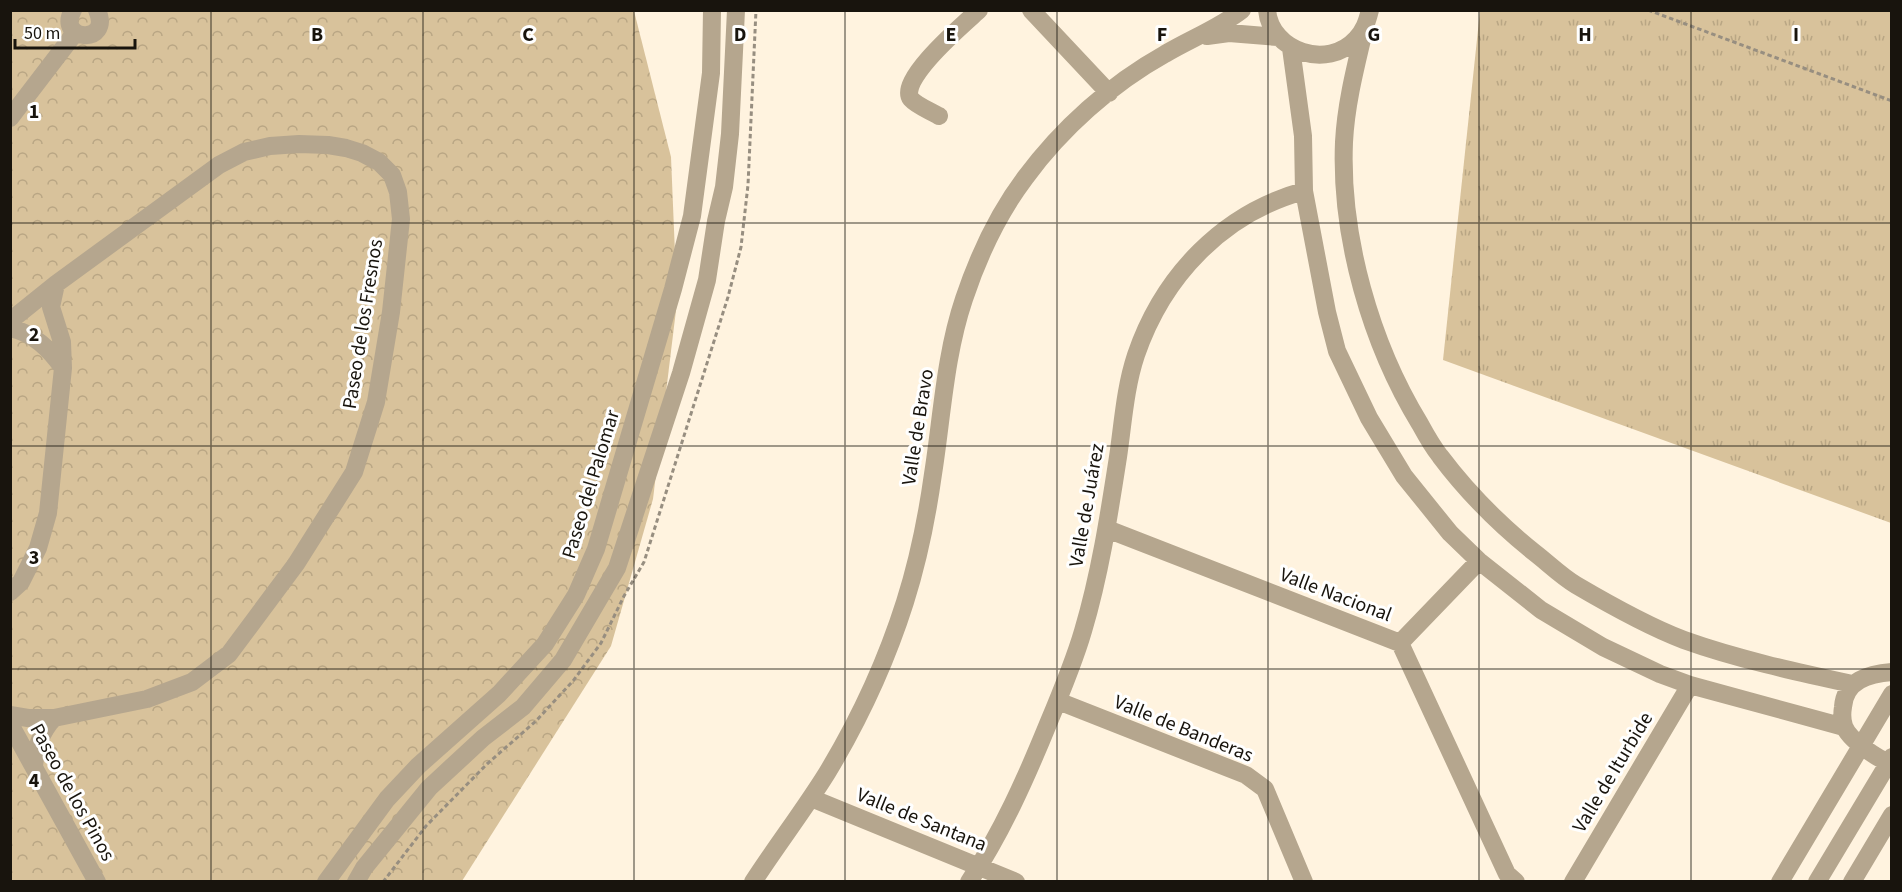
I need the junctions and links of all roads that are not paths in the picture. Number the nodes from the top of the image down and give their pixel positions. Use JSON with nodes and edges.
{"nodes":[{"id":1,"x":73,"y":10,"type":"edge"},
{"id":2,"x":97,"y":10,"type":"edge"},
{"id":3,"x":712,"y":10,"type":"edge"},
{"id":4,"x":736,"y":10,"type":"edge"},
{"id":5,"x":979,"y":10,"type":"edge"},
{"id":6,"x":1031,"y":10,"type":"edge"},
{"id":7,"x":1242,"y":10,"type":"edge"},
{"id":8,"x":1267,"y":10,"type":"edge"},
{"id":9,"x":1368,"y":19,"type":"edge"},
{"id":10,"x":75,"y":33,"type":"junction"},
{"id":11,"x":1197,"y":37,"type":"junction"},
{"id":12,"x":1285,"y":43,"type":"junction"},
{"id":13,"x":733,"y":72,"type":"junction"},
{"id":14,"x":711,"y":73,"type":"junction"},
{"id":15,"x":1109,"y":93,"type":"junction"},
{"id":16,"x":939,"y":116,"type":"dead end"},
{"id":17,"x":10,"y":118,"type":"edge"},
{"id":18,"x":1304,"y":190,"type":"junction"},
{"id":19,"x":56,"y":284,"type":"junction"},
{"id":20,"x":10,"y":321,"type":"edge"},
{"id":21,"x":10,"y":328,"type":"edge"},
{"id":22,"x":650,"y":366,"type":"junction"},
{"id":23,"x":63,"y":368,"type":"junction"},
{"id":24,"x":681,"y":373,"type":"junction"},
{"id":25,"x":1107,"y":530,"type":"junction"},
{"id":26,"x":1479,"y":561,"type":"junction"},
{"id":27,"x":10,"y":592,"type":"edge"},
{"id":28,"x":1400,"y":643,"type":"junction"},
{"id":29,"x":1892,"y":672,"type":"edge"},
{"id":30,"x":1852,"y":684,"type":"junction"},
{"id":31,"x":1690,"y":685,"type":"junction"},
{"id":32,"x":1892,"y":694,"type":"edge"},
{"id":33,"x":1058,"y":701,"type":"junction"},
{"id":34,"x":10,"y":715,"type":"edge"},
{"id":35,"x":54,"y":718,"type":"junction"},
{"id":36,"x":468,"y":722,"type":"junction"},
{"id":37,"x":10,"y":724,"type":"edge"},
{"id":38,"x":1844,"y":727,"type":"junction"},
{"id":39,"x":483,"y":738,"type":"junction"},
{"id":40,"x":1861,"y":745,"type":"junction"},
{"id":41,"x":1890,"y":761,"type":"edge"},
{"id":42,"x":34,"y":766,"type":"junction"},
{"id":43,"x":811,"y":798,"type":"junction"},
{"id":44,"x":1892,"y":815,"type":"edge"},
{"id":45,"x":974,"y":874,"type":"edge"},
{"id":46,"x":97,"y":882,"type":"edge"},
{"id":47,"x":326,"y":882,"type":"edge"},
{"id":48,"x":356,"y":882,"type":"edge"},
{"id":49,"x":753,"y":882,"type":"edge"},
{"id":50,"x":1016,"y":882,"type":"edge"},
{"id":51,"x":1304,"y":882,"type":"edge"},
{"id":52,"x":1516,"y":882,"type":"edge"},
{"id":53,"x":1573,"y":882,"type":"edge"},
{"id":54,"x":1780,"y":882,"type":"edge"},
{"id":55,"x":1817,"y":882,"type":"edge"},
{"id":56,"x":1852,"y":882,"type":"edge"}],
"edges":[{"from":1,"to":10,"type":"street"},
{"from":2,"to":10,"type":"street"},
{"from":3,"to":14,"type":"street","name":"Paseo del Palomar"},
{"from":4,"to":13,"type":"street"},
{"from":5,"to":16,"type":"street"},
{"from":6,"to":15,"type":"street"},
{"from":7,"to":11,"type":"street","name":"Valle de Bravo"},
{"from":8,"to":12,"type":"street"},
{"from":9,"to":12,"type":"street","name":"Valle de Bravo"},
{"from":9,"to":30,"type":"street"},
{"from":10,"to":17,"type":"street"},
{"from":11,"to":12,"type":"street","name":"Valle de Bravo"},
{"from":11,"to":15,"type":"street","name":"Valle de Bravo"},
{"from":12,"to":18,"type":"street"},
{"from":13,"to":14,"type":"street"},
{"from":13,"to":24,"type":"street"},
{"from":14,"to":22,"type":"street","name":"Paseo del Palomar"},
{"from":15,"to":43,"type":"street","name":"Valle de Bravo"},
{"from":18,"to":25,"type":"street","name":"Valle de Juárez"},
{"from":18,"to":26,"type":"street"},
{"from":19,"to":20,"type":"street","name":"Paseo de los Fresnos"},
{"from":19,"to":23,"type":"street"},
{"from":19,"to":35,"type":"street","name":"Paseo de los Fresnos"},
{"from":21,"to":23,"type":"street"},
{"from":22,"to":24,"type":"street"},
{"from":22,"to":36,"type":"street","name":"Paseo del Palomar"},
{"from":23,"to":27,"type":"street"},
{"from":24,"to":39,"type":"street"},
{"from":25,"to":28,"type":"street","name":"Valle Nacional"},
{"from":25,"to":33,"type":"street","name":"Valle de Juárez"},
{"from":26,"to":28,"type":"street"},
{"from":26,"to":31,"type":"street"},
{"from":28,"to":52,"type":"street","name":"Valle Nacional"},
{"from":29,"to":30,"type":"street"},
{"from":30,"to":38,"type":"street"},
{"from":31,"to":38,"type":"street"},
{"from":31,"to":53,"type":"street","name":"Valle de Iturbide"},
{"from":32,"to":40,"type":"street"},
{"from":33,"to":45,"type":"street","name":"Valle de Juárez"},
{"from":33,"to":51,"type":"street","name":"Valle de Banderas"},
{"from":34,"to":35,"type":"street","name":"Paseo de los Fresnos"},
{"from":35,"to":42,"type":"street"},
{"from":36,"to":39,"type":"street"},
{"from":36,"to":47,"type":"street","name":"Paseo del Palomar"},
{"from":37,"to":42,"type":"street","name":"Paseo de los Pinos"},
{"from":38,"to":40,"type":"street"},
{"from":39,"to":48,"type":"street"},
{"from":40,"to":41,"type":"street"},
{"from":40,"to":54,"type":"street"},
{"from":41,"to":55,"type":"street"},
{"from":42,"to":46,"type":"street","name":"Paseo de los Pinos"},
{"from":43,"to":45,"type":"street","name":"Valle de Santana"},
{"from":43,"to":49,"type":"street","name":"Valle de Bravo"},
{"from":44,"to":56,"type":"street"},
{"from":45,"to":50,"type":"street","name":"Valle de Santana"}]}
